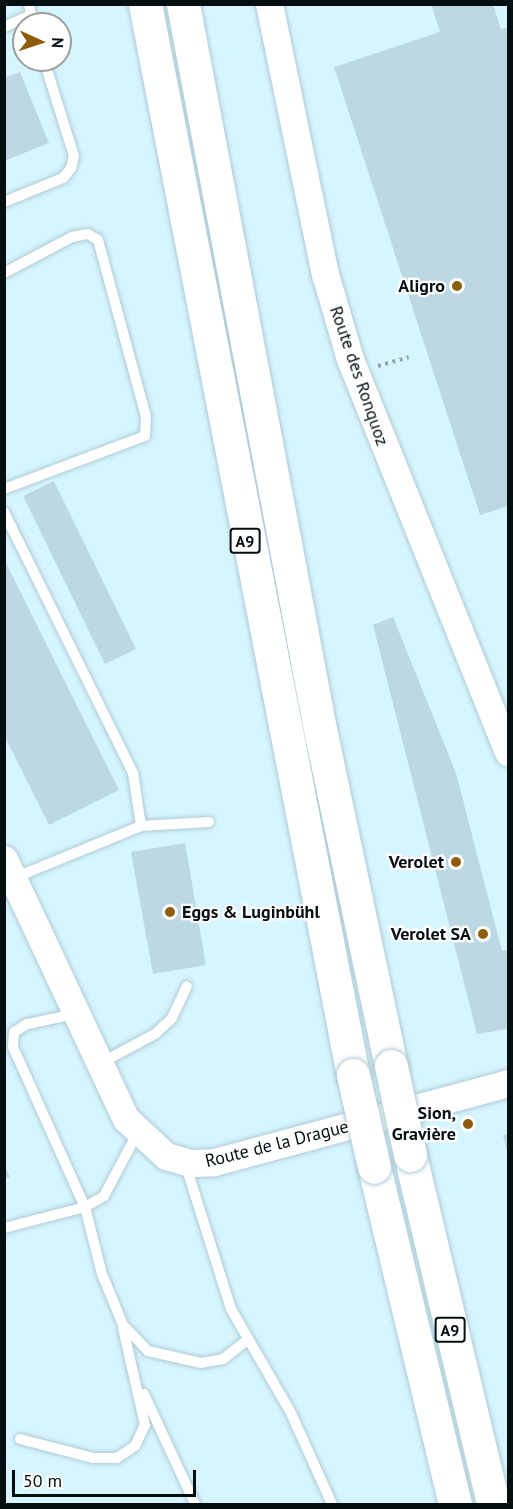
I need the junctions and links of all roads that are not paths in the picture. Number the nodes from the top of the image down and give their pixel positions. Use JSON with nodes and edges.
{"nodes":[{"id":1,"x":145,"y":4,"type":"edge"},
{"id":2,"x":183,"y":4,"type":"edge"},
{"id":3,"x":268,"y":4,"type":"edge"},
{"id":4,"x":48,"y":72,"type":"edge"},
{"id":5,"x":4,"y":202,"type":"edge"},
{"id":6,"x":4,"y":273,"type":"edge"},
{"id":7,"x":4,"y":489,"type":"edge"},
{"id":8,"x":4,"y":512,"type":"edge"},
{"id":9,"x":504,"y":742,"type":"edge"},
{"id":10,"x":508,"y":765,"type":"edge"},
{"id":11,"x":209,"y":822,"type":"dead end"},
{"id":12,"x":141,"y":826,"type":"junction"},
{"id":13,"x":9,"y":868,"type":"edge"},
{"id":14,"x":187,"y":986,"type":"dead end"},
{"id":15,"x":75,"y":1014,"type":"junction"},
{"id":16,"x":99,"y":1064,"type":"junction"},
{"id":17,"x":508,"y":1083,"type":"edge"},
{"id":18,"x":138,"y":1134,"type":"junction"},
{"id":19,"x":185,"y":1162,"type":"junction"},
{"id":20,"x":85,"y":1207,"type":"junction"},
{"id":21,"x":4,"y":1228,"type":"edge"},
{"id":22,"x":123,"y":1325,"type":"junction"},
{"id":23,"x":246,"y":1341,"type":"junction"},
{"id":24,"x":139,"y":1382,"type":"junction"},
{"id":25,"x":20,"y":1439,"type":"dead end"},
{"id":26,"x":195,"y":1504,"type":"edge"},
{"id":27,"x":332,"y":1504,"type":"edge"},
{"id":28,"x":455,"y":1504,"type":"edge"},
{"id":29,"x":494,"y":1504,"type":"edge"}],
"edges":[{"from":1,"to":28,"type":"highway","number":"A9","bridge":true},
{"from":2,"to":29,"type":"highway","number":"A9","bridge":true},
{"from":3,"to":9,"type":"street","name":"Route des Ronquoz"},
{"from":4,"to":5,"type":"lane"},
{"from":6,"to":7,"type":"lane"},
{"from":8,"to":12,"type":"lane"},
{"from":9,"to":10,"type":"street","name":"Route des Ronquoz"},
{"from":11,"to":12,"type":"lane"},
{"from":12,"to":13,"type":"lane"},
{"from":13,"to":15,"type":"street","name":"Route de la Drague"},
{"from":14,"to":16,"type":"lane"},
{"from":15,"to":16,"type":"street","name":"Route de la Drague"},
{"from":15,"to":20,"type":"lane"},
{"from":16,"to":18,"type":"street","name":"Route de la Drague"},
{"from":17,"to":19,"type":"street","name":"Route de la Drague"},
{"from":18,"to":19,"type":"street","name":"Route de la Drague"},
{"from":18,"to":20,"type":"lane"},
{"from":19,"to":23,"type":"lane"},
{"from":20,"to":21,"type":"lane"},
{"from":20,"to":22,"type":"lane"},
{"from":22,"to":23,"type":"lane"},
{"from":22,"to":24,"type":"lane"},
{"from":23,"to":27,"type":"lane"},
{"from":24,"to":25,"type":"lane"},
{"from":24,"to":26,"type":"lane"}]}
